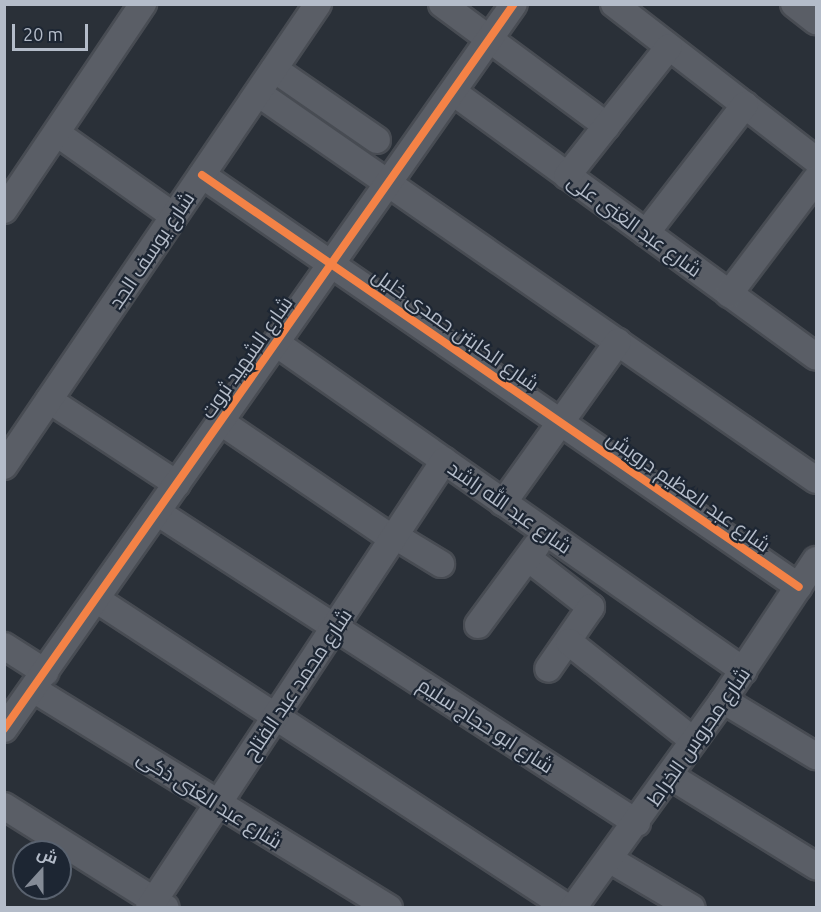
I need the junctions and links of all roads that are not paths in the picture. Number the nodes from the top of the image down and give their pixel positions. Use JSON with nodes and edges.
{"nodes":[{"id":1,"x":143,"y":4,"type":"edge"},
{"id":2,"x":318,"y":4,"type":"edge"},
{"id":3,"x":442,"y":4,"type":"edge"},
{"id":4,"x":514,"y":4,"type":"edge"},
{"id":5,"x":614,"y":4,"type":"edge"},
{"id":6,"x":794,"y":4,"type":"edge"},
{"id":7,"x":816,"y":21,"type":"edge"},
{"id":8,"x":490,"y":39,"type":"junction"},
{"id":9,"x":669,"y":47,"type":"junction"},
{"id":10,"x":274,"y":69,"type":"junction"},
{"id":11,"x":453,"y":92,"type":"junction"},
{"id":12,"x":258,"y":93,"type":"junction"},
{"id":13,"x":745,"y":105,"type":"junction"},
{"id":14,"x":607,"y":126,"type":"junction"},
{"id":15,"x":58,"y":134,"type":"junction"},
{"id":16,"x":377,"y":140,"type":"dead end"},
{"id":17,"x":816,"y":160,"type":"edge"},
{"id":18,"x":202,"y":174,"type":"junction"},
{"id":19,"x":567,"y":176,"type":"junction"},
{"id":20,"x":816,"y":179,"type":"edge"},
{"id":21,"x":389,"y":183,"type":"junction"},
{"id":22,"x":4,"y":210,"type":"edge"},
{"id":23,"x":174,"y":216,"type":"junction"},
{"id":24,"x":646,"y":233,"type":"junction"},
{"id":25,"x":332,"y":264,"type":"junction"},
{"id":26,"x":729,"y":294,"type":"junction"},
{"id":27,"x":618,"y":342,"type":"junction"},
{"id":28,"x":276,"y":344,"type":"junction"},
{"id":29,"x":815,"y":352,"type":"edge"},
{"id":30,"x":49,"y":400,"type":"junction"},
{"id":31,"x":220,"y":422,"type":"junction"},
{"id":32,"x":561,"y":422,"type":"junction"},
{"id":33,"x":444,"y":461,"type":"junction"},
{"id":34,"x":4,"y":466,"type":"edge"},
{"id":35,"x":816,"y":480,"type":"edge"},
{"id":36,"x":177,"y":484,"type":"junction"},
{"id":37,"x":503,"y":503,"type":"junction"},
{"id":38,"x":157,"y":512,"type":"junction"},
{"id":39,"x":546,"y":532,"type":"junction"},
{"id":40,"x":394,"y":537,"type":"junction"},
{"id":41,"x":528,"y":558,"type":"junction"},
{"id":42,"x":816,"y":560,"type":"edge"},
{"id":43,"x":441,"y":564,"type":"dead end"},
{"id":44,"x":799,"y":587,"type":"junction"},
{"id":45,"x":96,"y":599,"type":"junction"},
{"id":46,"x":478,"y":625,"type":"dead end"},
{"id":47,"x":334,"y":627,"type":"junction"},
{"id":48,"x":569,"y":642,"type":"junction"},
{"id":49,"x":4,"y":646,"type":"edge"},
{"id":50,"x":548,"y":669,"type":"dead end"},
{"id":51,"x":744,"y":671,"type":"junction"},
{"id":52,"x":39,"y":680,"type":"junction"},
{"id":53,"x":723,"y":700,"type":"junction"},
{"id":54,"x":276,"y":716,"type":"junction"},
{"id":55,"x":4,"y":729,"type":"edge"},
{"id":56,"x":694,"y":741,"type":"junction"},
{"id":57,"x":816,"y":756,"type":"edge"},
{"id":58,"x":670,"y":776,"type":"junction"},
{"id":59,"x":217,"y":805,"type":"junction"},
{"id":60,"x":4,"y":806,"type":"edge"},
{"id":61,"x":637,"y":823,"type":"junction"},
{"id":62,"x":609,"y":859,"type":"junction"},
{"id":63,"x":816,"y":866,"type":"edge"},
{"id":64,"x":156,"y":905,"type":"edge"},
{"id":65,"x":389,"y":908,"type":"edge"},
{"id":66,"x":568,"y":908,"type":"edge"},
{"id":67,"x":573,"y":908,"type":"edge"},
{"id":68,"x":692,"y":908,"type":"edge"}],
"edges":[{"from":1,"to":15,"type":"street"},
{"from":2,"to":10,"type":"street","name":"شارع يوسف الجد"},
{"from":3,"to":8,"type":"street"},
{"from":4,"to":8,"type":"street","name":"شارع الشهيد ثروت"},
{"from":5,"to":9,"type":"street"},
{"from":6,"to":7,"type":"street"},
{"from":8,"to":11,"type":"street","name":"شارع الشهيد ثروت"},
{"from":8,"to":14,"type":"street"},
{"from":9,"to":13,"type":"street"},
{"from":9,"to":14,"type":"street"},
{"from":10,"to":12,"type":"street","name":"شارع يوسف الجد"},
{"from":10,"to":16,"type":"street"},
{"from":11,"to":19,"type":"street","name":"شارع عبد الغنى على"},
{"from":11,"to":21,"type":"street","name":"شارع الشهيد ثروت"},
{"from":12,"to":18,"type":"street","name":"شارع يوسف الجد"},
{"from":12,"to":21,"type":"street"},
{"from":13,"to":17,"type":"street"},
{"from":13,"to":24,"type":"street"},
{"from":14,"to":19,"type":"street"},
{"from":15,"to":22,"type":"street"},
{"from":15,"to":23,"type":"street"},
{"from":18,"to":23,"type":"street","name":"شارع يوسف الجد"},
{"from":18,"to":25,"type":"street","name":"شارع الكابتن حمدى خليل"},
{"from":19,"to":24,"type":"street","name":"شارع عبد الغنى على"},
{"from":20,"to":26,"type":"street"},
{"from":21,"to":25,"type":"street","name":"شارع الشهيد ثروت"},
{"from":21,"to":27,"type":"street"},
{"from":23,"to":30,"type":"street","name":"شارع يوسف الجد"},
{"from":24,"to":26,"type":"street","name":"شارع عبد الغنى على"},
{"from":25,"to":28,"type":"street","name":"شارع الشهيد ثروت"},
{"from":25,"to":32,"type":"street","name":"شارع الكابتن حمدى خليل"},
{"from":26,"to":29,"type":"street","name":"شارع عبد الغنى على"},
{"from":27,"to":32,"type":"street"},
{"from":27,"to":35,"type":"street"},
{"from":28,"to":31,"type":"street","name":"شارع الشهيد ثروت"},
{"from":28,"to":33,"type":"street","name":"شارع عبد الله راشد"},
{"from":30,"to":34,"type":"street","name":"شارع يوسف الجد"},
{"from":30,"to":36,"type":"street"},
{"from":31,"to":36,"type":"street","name":"شارع الشهيد ثروت"},
{"from":31,"to":40,"type":"street"},
{"from":32,"to":37,"type":"street"},
{"from":32,"to":44,"type":"street","name":"شارع عبد العظيم درويش"},
{"from":33,"to":37,"type":"street","name":"شارع عبد الله راشد"},
{"from":33,"to":40,"type":"street","name":"شارع محمد عبد الفتاح"},
{"from":36,"to":38,"type":"street","name":"شارع الشهيد ثروت"},
{"from":37,"to":39,"type":"street","name":"شارع عبد الله راشد"},
{"from":38,"to":45,"type":"street","name":"شارع الشهيد ثروت"},
{"from":38,"to":47,"type":"street","name":"شارع ابو حجاج سليم"},
{"from":39,"to":41,"type":"street"},
{"from":39,"to":51,"type":"street","name":"شارع عبد الله راشد"},
{"from":40,"to":43,"type":"street"},
{"from":40,"to":47,"type":"street","name":"شارع محمد عبد الفتاح"},
{"from":41,"to":46,"type":"street"},
{"from":41,"to":48,"type":"street"},
{"from":42,"to":44,"type":"street","name":"شارع محروس الخراط"},
{"from":44,"to":51,"type":"street","name":"شارع محروس الخراط"},
{"from":45,"to":52,"type":"street","name":"شارع الشهيد ثروت"},
{"from":45,"to":54,"type":"street"},
{"from":47,"to":54,"type":"street","name":"شارع محمد عبد الفتاح"},
{"from":47,"to":61,"type":"street","name":"شارع ابو حجاج سليم"},
{"from":48,"to":50,"type":"street"},
{"from":48,"to":56,"type":"street"},
{"from":49,"to":52,"type":"street","name":"شارع عبد الغنى ذكى"},
{"from":51,"to":53,"type":"street","name":"شارع محروس الخراط"},
{"from":52,"to":55,"type":"street","name":"شارع الشهيد ثروت"},
{"from":52,"to":59,"type":"street","name":"شارع عبد الغنى ذكى"},
{"from":53,"to":56,"type":"street","name":"شارع محروس الخراط"},
{"from":53,"to":57,"type":"street"},
{"from":54,"to":59,"type":"street","name":"شارع محمد عبد الفتاح"},
{"from":54,"to":66,"type":"street"},
{"from":56,"to":58,"type":"street","name":"شارع محروس الخراط"},
{"from":58,"to":61,"type":"street","name":"شارع محروس الخراط"},
{"from":58,"to":63,"type":"street"},
{"from":59,"to":64,"type":"street","name":"شارع محمد عبد الفتاح"},
{"from":59,"to":65,"type":"street","name":"شارع عبد الغنى ذكى"},
{"from":60,"to":64,"type":"street"},
{"from":61,"to":62,"type":"street","name":"شارع محروس الخراط"},
{"from":62,"to":67,"type":"street","name":"شارع محروس الخراط"},
{"from":62,"to":68,"type":"street"}]}
